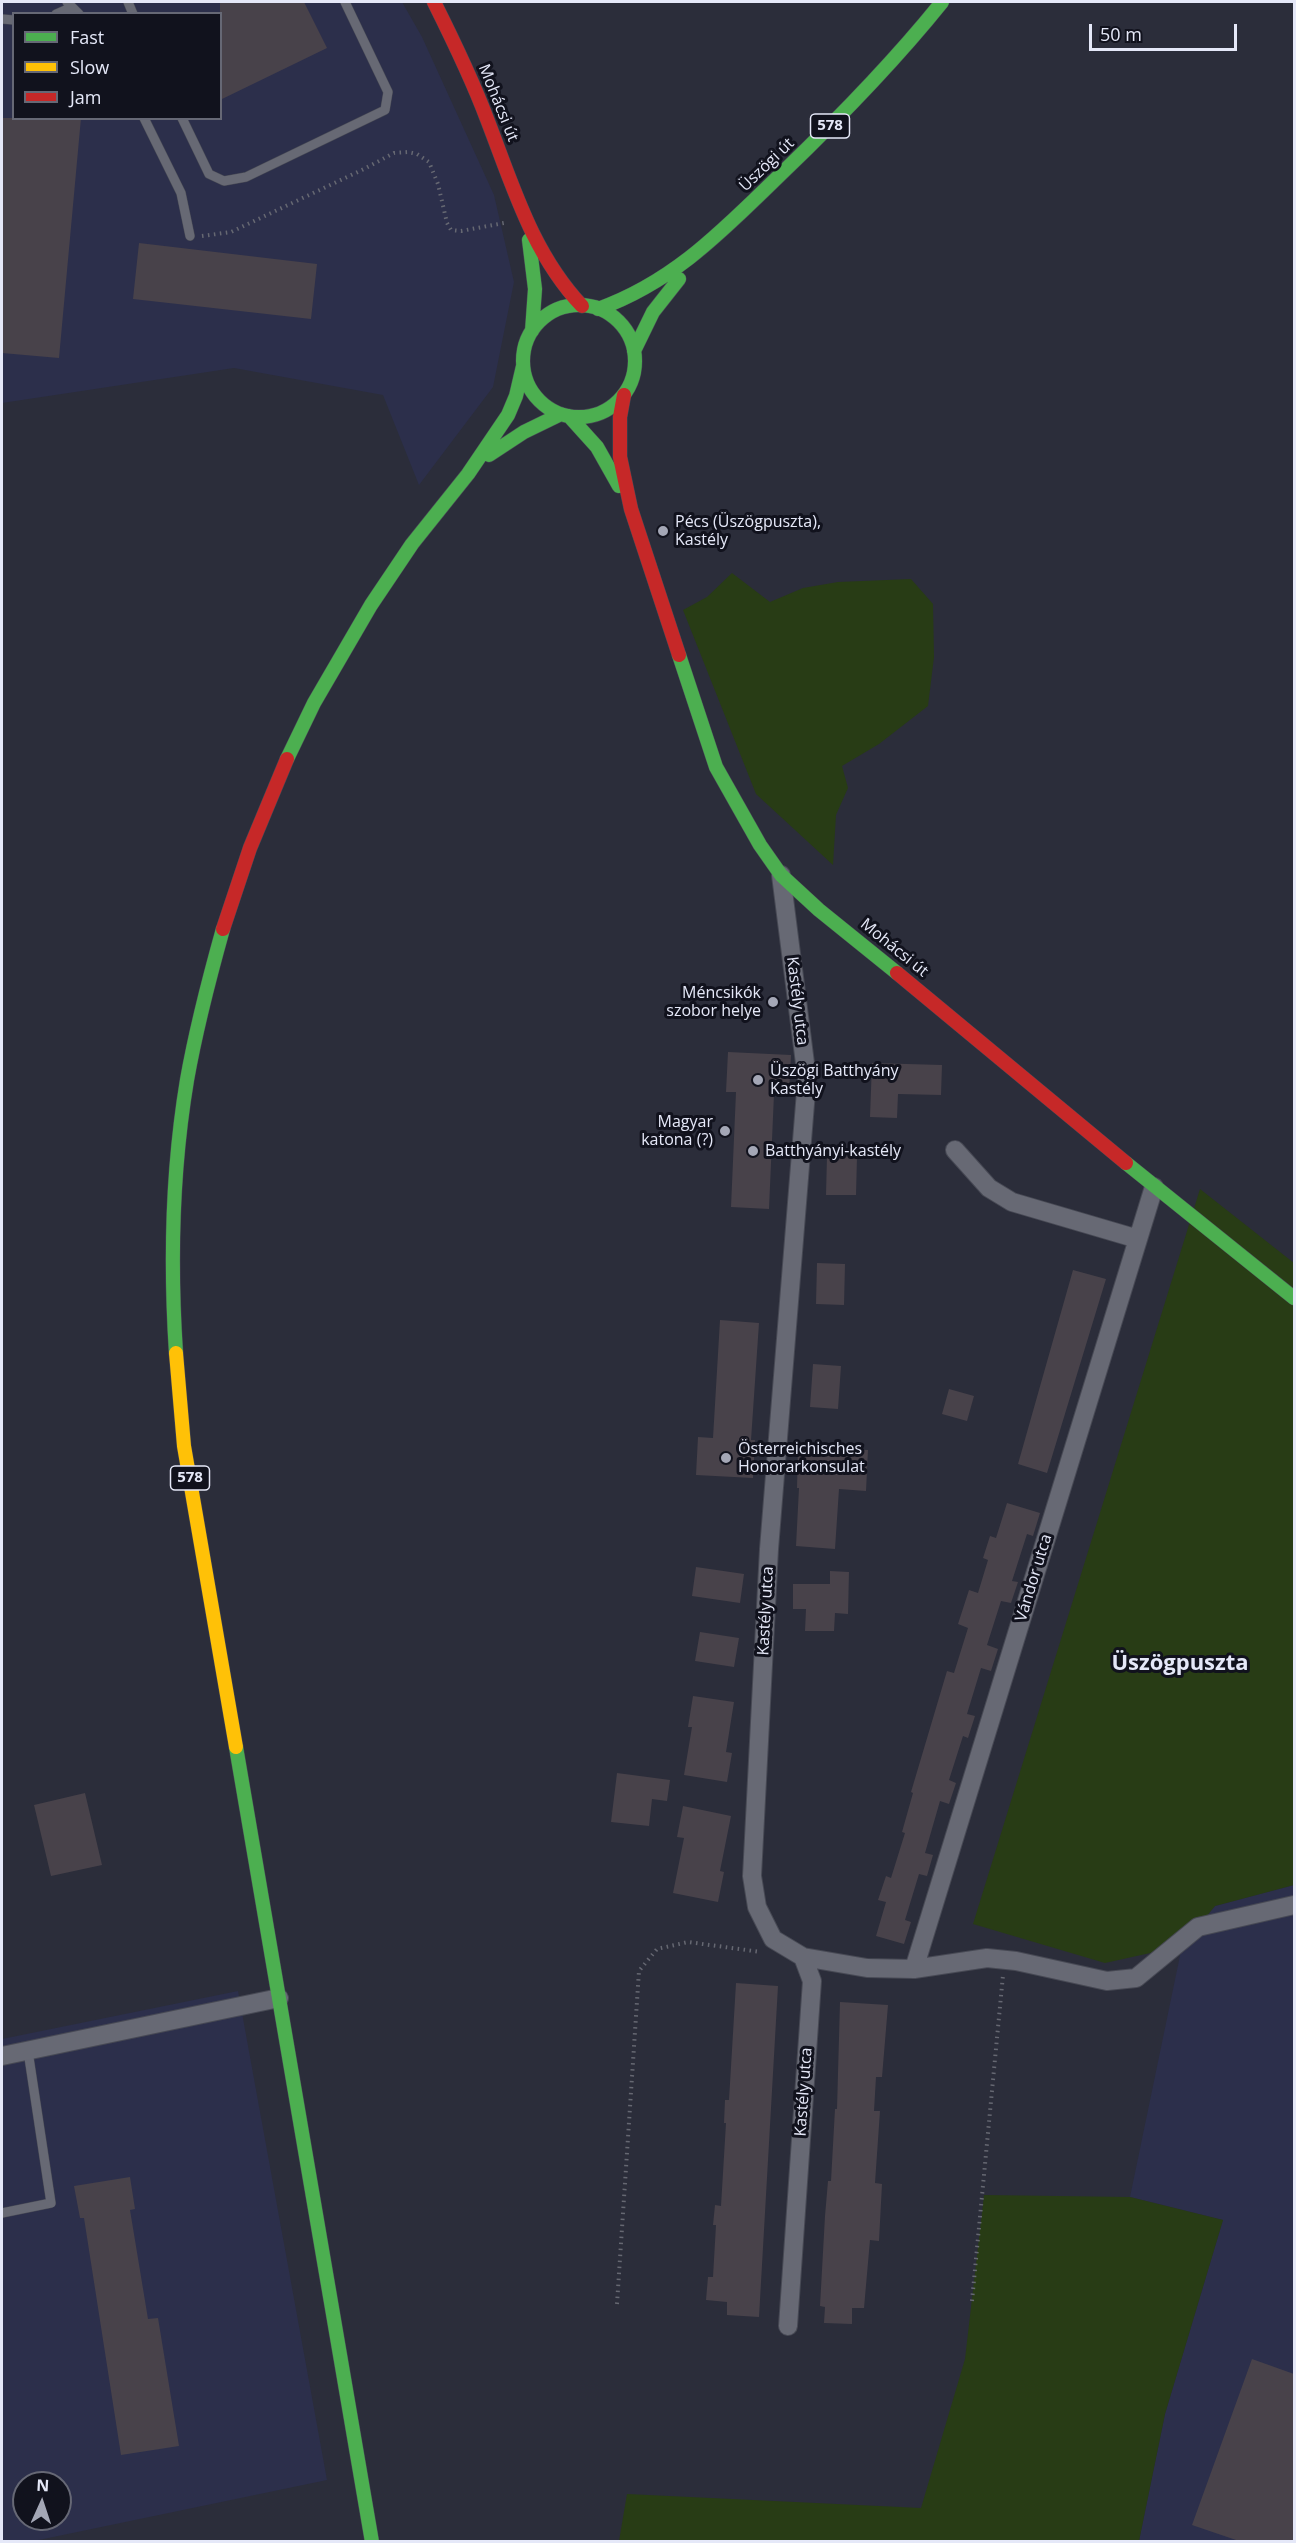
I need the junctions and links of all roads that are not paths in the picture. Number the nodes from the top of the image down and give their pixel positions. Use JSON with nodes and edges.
{"nodes":[{"id":1,"x":345,"y":2,"type":"edge"},
{"id":2,"x":434,"y":2,"type":"edge"},
{"id":3,"x":942,"y":2,"type":"edge"},
{"id":4,"x":145,"y":120,"type":"edge"},
{"id":5,"x":183,"y":120,"type":"edge"},
{"id":6,"x":526,"y":219,"type":"junction"},
{"id":7,"x":190,"y":237,"type":"road end"},
{"id":8,"x":709,"y":243,"type":"junction"},
{"id":9,"x":582,"y":306,"type":"junction"},
{"id":10,"x":598,"y":309,"type":"junction"},
{"id":11,"x":532,"y":331,"type":"junction"},
{"id":12,"x":634,"y":351,"type":"junction"},
{"id":13,"x":523,"y":366,"type":"junction"},
{"id":14,"x":624,"y":395,"type":"junction"},
{"id":15,"x":565,"y":415,"type":"junction"},
{"id":16,"x":470,"y":471,"type":"junction"},
{"id":17,"x":631,"y":509,"type":"junction"},
{"id":18,"x":781,"y":875,"type":"junction"},
{"id":19,"x":955,"y":1150,"type":"dead end"},
{"id":20,"x":1154,"y":1187,"type":"junction"},
{"id":21,"x":1138,"y":1239,"type":"junction"},
{"id":22,"x":1294,"y":1298,"type":"edge"},
{"id":23,"x":1294,"y":1905,"type":"edge"},
{"id":24,"x":803,"y":1958,"type":"junction"},
{"id":25,"x":914,"y":1969,"type":"junction"},
{"id":26,"x":279,"y":1998,"type":"junction"},
{"id":27,"x":28,"y":2051,"type":"junction"},
{"id":28,"x":2,"y":2056,"type":"edge"},
{"id":29,"x":2,"y":2213,"type":"edge"},
{"id":30,"x":788,"y":2326,"type":"dead end"},
{"id":31,"x":372,"y":2541,"type":"edge"}],
"edges":[{"from":1,"to":5,"type":"lane"},
{"from":2,"to":6,"type":"main road","name":"Mohácsi út"},
{"from":3,"to":8,"type":"main road","name":"Üszögi út","number":"578"},
{"from":4,"to":7,"type":"lane"},
{"from":6,"to":9,"type":"main road"},
{"from":6,"to":11,"type":"main road"},
{"from":8,"to":10,"type":"main road","number":"578"},
{"from":8,"to":12,"type":"main road","number":"578"},
{"from":9,"to":10,"type":"main road"},
{"from":9,"to":11,"type":"main road"},
{"from":10,"to":12,"type":"main road"},
{"from":11,"to":13,"type":"main road","number":"578"},
{"from":12,"to":14,"type":"main road","number":"578"},
{"from":13,"to":15,"type":"main road"},
{"from":13,"to":16,"type":"main road","number":"578"},
{"from":14,"to":15,"type":"main road","number":"578"},
{"from":14,"to":17,"type":"main road"},
{"from":15,"to":16,"type":"main road","number":"578"},
{"from":15,"to":17,"type":"main road"},
{"from":16,"to":26,"type":"main road","number":"578"},
{"from":17,"to":18,"type":"main road","name":"Mohácsi út"},
{"from":18,"to":20,"type":"main road","name":"Mohácsi út"},
{"from":18,"to":24,"type":"street","name":"Kastély utca"},
{"from":19,"to":21,"type":"street"},
{"from":20,"to":21,"type":"street","name":"Vándor utca"},
{"from":20,"to":22,"type":"main road","name":"Mohácsi út"},
{"from":21,"to":25,"type":"street","name":"Vándor utca"},
{"from":23,"to":25,"type":"street"},
{"from":24,"to":25,"type":"street"},
{"from":24,"to":30,"type":"street","name":"Kastély utca"},
{"from":26,"to":27,"type":"street"},
{"from":26,"to":31,"type":"main road","number":"578"},
{"from":27,"to":28,"type":"street"},
{"from":27,"to":29,"type":"lane"}]}
